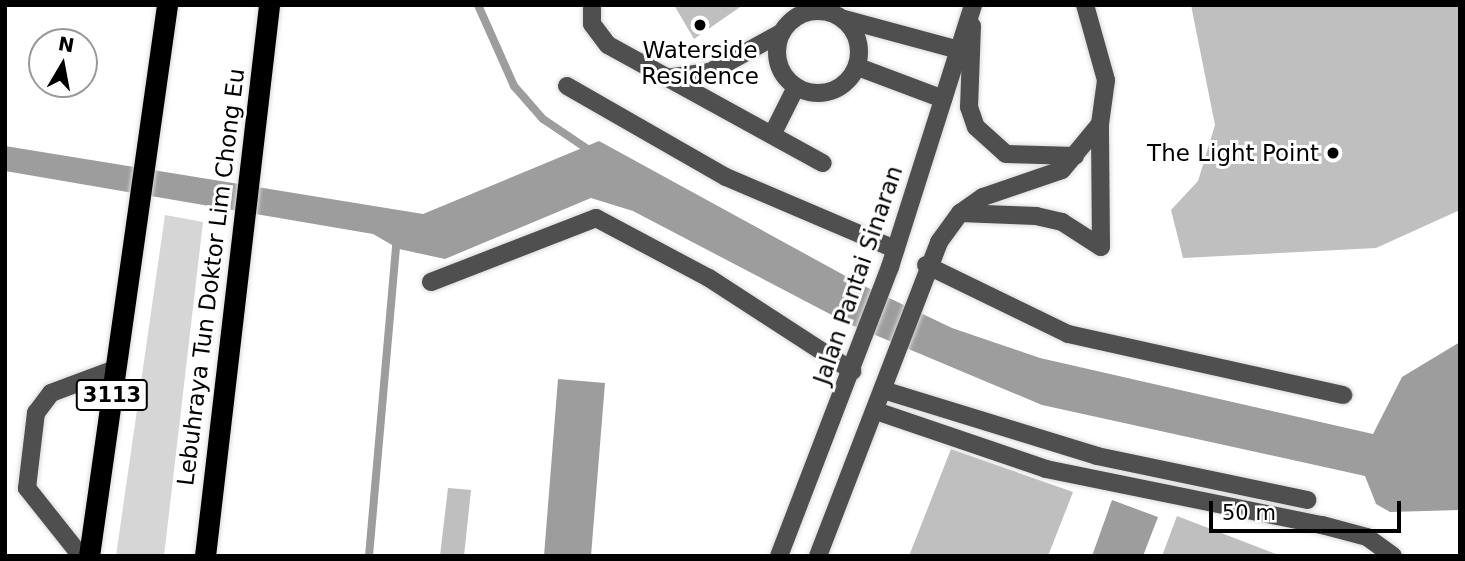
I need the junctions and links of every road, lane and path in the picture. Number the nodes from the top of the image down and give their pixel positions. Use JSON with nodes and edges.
{"nodes":[{"id":1,"x":167,"y":5,"type":"edge"},
{"id":2,"x":270,"y":5,"type":"edge"},
{"id":3,"x":592,"y":5,"type":"edge"},
{"id":4,"x":1085,"y":5,"type":"edge"},
{"id":5,"x":973,"y":6,"type":"edge"},
{"id":6,"x":835,"y":12,"type":"edge"},
{"id":7,"x":781,"y":33,"type":"junction"},
{"id":8,"x":959,"y":50,"type":"junction"},
{"id":9,"x":858,"y":67,"type":"junction"},
{"id":10,"x":665,"y":78,"type":"junction"},
{"id":11,"x":568,"y":86,"type":"dead end"},
{"id":12,"x":796,"y":87,"type":"junction"},
{"id":13,"x":943,"y":99,"type":"junction"},
{"id":14,"x":1100,"y":124,"type":"junction"},
{"id":15,"x":772,"y":135,"type":"junction"},
{"id":16,"x":1075,"y":156,"type":"junction"},
{"id":17,"x":823,"y":163,"type":"dead end"},
{"id":18,"x":960,"y":213,"type":"junction"},
{"id":19,"x":895,"y":249,"type":"junction"},
{"id":20,"x":926,"y":265,"type":"junction"},
{"id":21,"x":430,"y":282,"type":"dead end"},
{"id":22,"x":115,"y":369,"type":"junction"},
{"id":23,"x":852,"y":371,"type":"junction"},
{"id":24,"x":886,"y":382,"type":"junction"},
{"id":25,"x":1343,"y":396,"type":"dead end"},
{"id":26,"x":876,"y":411,"type":"junction"},
{"id":27,"x":1307,"y":500,"type":"dead end"},
{"id":28,"x":81,"y":556,"type":"edge"},
{"id":29,"x":89,"y":556,"type":"edge"},
{"id":30,"x":205,"y":556,"type":"edge"},
{"id":31,"x":779,"y":556,"type":"edge"},
{"id":32,"x":818,"y":556,"type":"edge"},
{"id":33,"x":1393,"y":556,"type":"edge"}],
"edges":[{"from":1,"to":22,"type":"highway","number":"3113"},
{"from":2,"to":30,"type":"highway","name":"Lebuhraya Tun Doktor Lim Chong Eu"},
{"from":3,"to":10,"type":"street"},
{"from":4,"to":14,"type":"street"},
{"from":5,"to":8,"type":"street","name":"Jalan Pantai Sinaran"},
{"from":5,"to":16,"type":"street","name":"Jalan Pantai Sinaran"},
{"from":6,"to":7,"type":"street"},
{"from":6,"to":8,"type":"street"},
{"from":6,"to":9,"type":"street"},
{"from":7,"to":10,"type":"street"},
{"from":7,"to":12,"type":"street"},
{"from":8,"to":13,"type":"street","name":"Jalan Pantai Sinaran"},
{"from":9,"to":12,"type":"street"},
{"from":9,"to":13,"type":"street"},
{"from":10,"to":15,"type":"street"},
{"from":11,"to":19,"type":"street"},
{"from":12,"to":15,"type":"street"},
{"from":13,"to":19,"type":"street","name":"Jalan Pantai Sinaran"},
{"from":14,"to":16,"type":"street"},
{"from":14,"to":18,"type":"street"},
{"from":15,"to":17,"type":"street"},
{"from":16,"to":18,"type":"street"},
{"from":18,"to":20,"type":"street"},
{"from":19,"to":23,"type":"street","name":"Jalan Pantai Sinaran"},
{"from":20,"to":24,"type":"street"},
{"from":20,"to":25,"type":"street"},
{"from":21,"to":23,"type":"street"},
{"from":22,"to":28,"type":"street"},
{"from":22,"to":29,"type":"highway","number":"3113"},
{"from":23,"to":31,"type":"street","name":"Jalan Pantai Sinaran"},
{"from":24,"to":26,"type":"street"},
{"from":24,"to":27,"type":"street"},
{"from":26,"to":32,"type":"street"},
{"from":26,"to":33,"type":"street"}]}
